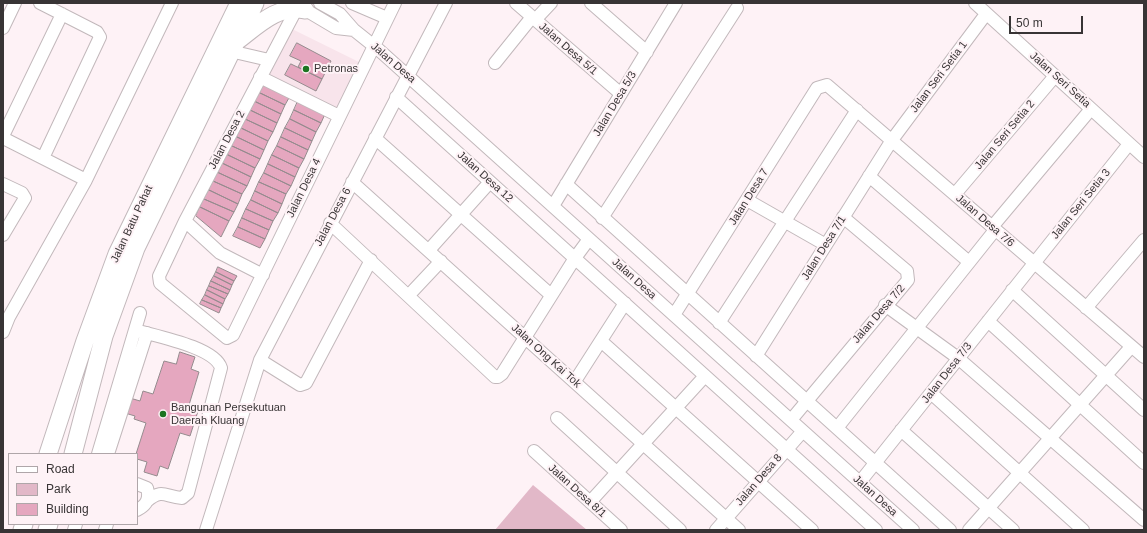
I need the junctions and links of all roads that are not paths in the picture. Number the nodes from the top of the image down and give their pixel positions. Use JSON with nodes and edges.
{"nodes":[{"id":1,"x":15,"y":3,"type":"edge"},
{"id":2,"x":40,"y":3,"type":"edge"},
{"id":3,"x":172,"y":3,"type":"edge"},
{"id":4,"x":239,"y":3,"type":"edge"},
{"id":5,"x":255,"y":3,"type":"edge"},
{"id":6,"x":352,"y":3,"type":"edge"},
{"id":7,"x":395,"y":3,"type":"edge"},
{"id":8,"x":446,"y":3,"type":"edge"},
{"id":9,"x":516,"y":3,"type":"edge"},
{"id":10,"x":550,"y":3,"type":"edge"},
{"id":11,"x":591,"y":3,"type":"edge"},
{"id":12,"x":975,"y":3,"type":"edge"},
{"id":13,"x":672,"y":5,"type":"edge"},
{"id":14,"x":304,"y":6,"type":"edge"},
{"id":15,"x":737,"y":8,"type":"dead end"},
{"id":16,"x":62,"y":14,"type":"junction"},
{"id":17,"x":986,"y":14,"type":"junction"},
{"id":18,"x":387,"y":18,"type":"junction"},
{"id":19,"x":534,"y":18,"type":"junction"},
{"id":20,"x":3,"y":28,"type":"edge"},
{"id":21,"x":232,"y":47,"type":"junction"},
{"id":22,"x":376,"y":48,"type":"junction"},
{"id":23,"x":647,"y":52,"type":"junction"},
{"id":24,"x":269,"y":60,"type":"junction"},
{"id":25,"x":495,"y":63,"type":"dead end"},
{"id":26,"x":404,"y":72,"type":"junction"},
{"id":27,"x":1055,"y":76,"type":"junction"},
{"id":28,"x":260,"y":77,"type":"junction"},
{"id":29,"x":827,"y":85,"type":"joint"},
{"id":30,"x":621,"y":94,"type":"junction"},
{"id":31,"x":396,"y":97,"type":"junction"},
{"id":32,"x":1091,"y":108,"type":"junction"},
{"id":33,"x":857,"y":110,"type":"junction"},
{"id":34,"x":339,"y":116,"type":"junction"},
{"id":35,"x":3,"y":137,"type":"edge"},
{"id":36,"x":375,"y":138,"type":"junction"},
{"id":37,"x":892,"y":140,"type":"junction"},
{"id":38,"x":1129,"y":144,"type":"junction"},
{"id":39,"x":43,"y":158,"type":"junction"},
{"id":40,"x":1144,"y":158,"type":"edge"},
{"id":41,"x":869,"y":176,"type":"junction"},
{"id":42,"x":86,"y":180,"type":"junction"},
{"id":43,"x":352,"y":182,"type":"junction"},
{"id":44,"x":490,"y":182,"type":"junction"},
{"id":45,"x":3,"y":184,"type":"edge"},
{"id":46,"x":566,"y":184,"type":"junction"},
{"id":47,"x":954,"y":194,"type":"junction"},
{"id":48,"x":747,"y":200,"type":"junction"},
{"id":49,"x":552,"y":206,"type":"junction"},
{"id":50,"x":461,"y":214,"type":"junction"},
{"id":51,"x":843,"y":217,"type":"junction"},
{"id":52,"x":602,"y":218,"type":"junction"},
{"id":53,"x":185,"y":221,"type":"junction"},
{"id":54,"x":786,"y":222,"type":"junction"},
{"id":55,"x":330,"y":223,"type":"junction"},
{"id":56,"x":994,"y":228,"type":"junction"},
{"id":57,"x":3,"y":235,"type":"edge"},
{"id":58,"x":589,"y":239,"type":"junction"},
{"id":59,"x":1144,"y":240,"type":"edge"},
{"id":60,"x":826,"y":245,"type":"junction"},
{"id":61,"x":429,"y":250,"type":"junction"},
{"id":62,"x":575,"y":258,"type":"junction"},
{"id":63,"x":371,"y":260,"type":"junction"},
{"id":64,"x":441,"y":261,"type":"junction"},
{"id":65,"x":969,"y":262,"type":"junction"},
{"id":66,"x":1034,"y":263,"type":"junction"},
{"id":67,"x":263,"y":275,"type":"junction"},
{"id":68,"x":1012,"y":290,"type":"junction"},
{"id":69,"x":687,"y":294,"type":"junction"},
{"id":70,"x":409,"y":295,"type":"junction"},
{"id":71,"x":551,"y":295,"type":"junction"},
{"id":72,"x":625,"y":303,"type":"junction"},
{"id":73,"x":885,"y":306,"type":"junction"},
{"id":74,"x":1086,"y":308,"type":"junction"},
{"id":75,"x":140,"y":313,"type":"dead end"},
{"id":76,"x":674,"y":315,"type":"junction"},
{"id":77,"x":988,"y":321,"type":"junction"},
{"id":78,"x":719,"y":323,"type":"junction"},
{"id":79,"x":917,"y":328,"type":"junction"},
{"id":80,"x":235,"y":331,"type":"joint"},
{"id":81,"x":3,"y":332,"type":"edge"},
{"id":82,"x":141,"y":332,"type":"junction"},
{"id":83,"x":525,"y":337,"type":"junction"},
{"id":84,"x":601,"y":340,"type":"junction"},
{"id":85,"x":1131,"y":347,"type":"junction"},
{"id":86,"x":756,"y":356,"type":"junction"},
{"id":87,"x":1144,"y":357,"type":"edge"},
{"id":88,"x":958,"y":358,"type":"junction"},
{"id":89,"x":260,"y":360,"type":"junction"},
{"id":90,"x":1105,"y":374,"type":"junction"},
{"id":91,"x":705,"y":376,"type":"junction"},
{"id":92,"x":574,"y":382,"type":"junction"},
{"id":93,"x":931,"y":393,"type":"junction"},
{"id":94,"x":806,"y":401,"type":"junction"},
{"id":95,"x":1079,"y":404,"type":"junction"},
{"id":96,"x":676,"y":408,"type":"junction"},
{"id":97,"x":1144,"y":410,"type":"edge"},
{"id":98,"x":557,"y":418,"type":"dead end"},
{"id":99,"x":790,"y":420,"type":"junction"},
{"id":100,"x":837,"y":428,"type":"junction"},
{"id":101,"x":901,"y":430,"type":"junction"},
{"id":102,"x":803,"y":431,"type":"junction"},
{"id":103,"x":1049,"y":439,"type":"junction"},
{"id":104,"x":644,"y":444,"type":"junction"},
{"id":105,"x":786,"y":449,"type":"junction"},
{"id":106,"x":534,"y":451,"type":"dead end"},
{"id":107,"x":49,"y":452,"type":"edge"},
{"id":108,"x":73,"y":453,"type":"edge"},
{"id":109,"x":98,"y":453,"type":"edge"},
{"id":110,"x":108,"y":453,"type":"edge"},
{"id":111,"x":875,"y":462,"type":"junction"},
{"id":112,"x":1144,"y":463,"type":"edge"},
{"id":113,"x":617,"y":472,"type":"junction"},
{"id":114,"x":1020,"y":473,"type":"junction"},
{"id":115,"x":758,"y":482,"type":"junction"},
{"id":116,"x":860,"y":482,"type":"junction"},
{"id":117,"x":138,"y":484,"type":"edge"},
{"id":118,"x":148,"y":501,"type":"junction"},
{"id":119,"x":590,"y":502,"type":"junction"},
{"id":120,"x":989,"y":508,"type":"junction"},
{"id":121,"x":138,"y":509,"type":"edge"},
{"id":122,"x":726,"y":518,"type":"junction"},
{"id":123,"x":1144,"y":520,"type":"edge"},
{"id":124,"x":206,"y":530,"type":"edge"},
{"id":125,"x":621,"y":530,"type":"edge"},
{"id":126,"x":680,"y":530,"type":"edge"},
{"id":127,"x":716,"y":530,"type":"edge"},
{"id":128,"x":739,"y":530,"type":"edge"},
{"id":129,"x":812,"y":530,"type":"edge"},
{"id":130,"x":875,"y":530,"type":"edge"},
{"id":131,"x":913,"y":530,"type":"edge"},
{"id":132,"x":950,"y":530,"type":"edge"},
{"id":133,"x":969,"y":530,"type":"edge"},
{"id":134,"x":1013,"y":530,"type":"edge"},
{"id":135,"x":1083,"y":530,"type":"edge"}],
"edges":[{"from":1,"to":20,"type":"street"},
{"from":2,"to":16,"type":"street"},
{"from":3,"to":42,"type":"street"},
{"from":4,"to":107,"type":"highway","name":"Jalan Batu Pahat"},
{"from":5,"to":21,"type":"highway","name":"Jalan Batu Pahat"},
{"from":6,"to":18,"type":"street"},
{"from":7,"to":18,"type":"street","name":"Jalan Desa 4"},
{"from":8,"to":26,"type":"street","name":"Jalan Desa 6"},
{"from":9,"to":19,"type":"street","name":"Jalan Desa 5/1"},
{"from":10,"to":19,"type":"street"},
{"from":11,"to":23,"type":"street"},
{"from":12,"to":17,"type":"street","name":"Jalan Seri Setia"},
{"from":13,"to":23,"type":"street","name":"Jalan Desa 5/3"},
{"from":14,"to":21,"type":"highway"},
{"from":14,"to":22,"type":"street","name":"Jalan Desa"},
{"from":14,"to":24,"type":"street","name":"Jalan Desa 2"},
{"from":15,"to":52,"type":"street"},
{"from":16,"to":35,"type":"street"},
{"from":16,"to":39,"type":"street"},
{"from":17,"to":27,"type":"street","name":"Jalan Seri Setia"},
{"from":17,"to":37,"type":"street","name":"Jalan Seri Setia 1"},
{"from":18,"to":22,"type":"street","name":"Jalan Desa 4"},
{"from":19,"to":25,"type":"street"},
{"from":19,"to":30,"type":"street","name":"Jalan Desa 5/1"},
{"from":21,"to":24,"type":"street"},
{"from":21,"to":108,"type":"highway","name":"Jalan Batu Pahat"},
{"from":22,"to":26,"type":"street","name":"Jalan Desa"},
{"from":22,"to":34,"type":"street","name":"Jalan Desa 4"},
{"from":23,"to":30,"type":"street","name":"Jalan Desa 5/3"},
{"from":24,"to":28,"type":"street","name":"Jalan Desa 2"},
{"from":26,"to":31,"type":"street","name":"Jalan Desa 6"},
{"from":26,"to":49,"type":"street","name":"Jalan Desa"},
{"from":27,"to":32,"type":"street","name":"Jalan Seri Setia"},
{"from":27,"to":47,"type":"street","name":"Jalan Seri Setia 2"},
{"from":28,"to":34,"type":"street"},
{"from":28,"to":53,"type":"street","name":"Jalan Desa 2"},
{"from":29,"to":33,"type":"street","name":"Jalan Desa 7/6"},
{"from":29,"to":48,"type":"street","name":"Jalan Desa 7"},
{"from":30,"to":46,"type":"street","name":"Jalan Desa 5/3"},
{"from":31,"to":36,"type":"street","name":"Jalan Desa 6"},
{"from":31,"to":44,"type":"street","name":"Jalan Desa 12"},
{"from":32,"to":38,"type":"street","name":"Jalan Seri Setia"},
{"from":32,"to":56,"type":"street"},
{"from":33,"to":37,"type":"street","name":"Jalan Desa 7/6"},
{"from":33,"to":54,"type":"street"},
{"from":34,"to":67,"type":"street","name":"Jalan Desa 4"},
{"from":35,"to":39,"type":"street"},
{"from":36,"to":43,"type":"street","name":"Jalan Desa 6"},
{"from":36,"to":50,"type":"street"},
{"from":37,"to":41,"type":"street","name":"Jalan Desa 7/1"},
{"from":37,"to":47,"type":"street","name":"Jalan Desa 7/6"},
{"from":38,"to":40,"type":"street","name":"Jalan Seri Setia"},
{"from":38,"to":66,"type":"street","name":"Jalan Seri Setia 3"},
{"from":39,"to":42,"type":"street"},
{"from":41,"to":51,"type":"street","name":"Jalan Desa 7/1"},
{"from":41,"to":65,"type":"street"},
{"from":42,"to":81,"type":"street"},
{"from":43,"to":55,"type":"street","name":"Jalan Desa 6"},
{"from":43,"to":61,"type":"street","name":"Jalan Ong Kai Tok"},
{"from":44,"to":50,"type":"street"},
{"from":44,"to":62,"type":"street","name":"Jalan Desa 12"},
{"from":45,"to":57,"type":"street"},
{"from":46,"to":49,"type":"street","name":"Jalan Desa 5/3"},
{"from":46,"to":52,"type":"street"},
{"from":47,"to":56,"type":"street","name":"Jalan Desa 7/6"},
{"from":48,"to":54,"type":"street"},
{"from":48,"to":69,"type":"street","name":"Jalan Desa 7"},
{"from":49,"to":58,"type":"street","name":"Jalan Desa"},
{"from":50,"to":61,"type":"street"},
{"from":50,"to":71,"type":"street"},
{"from":51,"to":60,"type":"street","name":"Jalan Desa 7/1"},
{"from":51,"to":73,"type":"street","name":"Jalan Desa 7/2"},
{"from":52,"to":69,"type":"street"},
{"from":53,"to":67,"type":"street"},
{"from":53,"to":80,"type":"street","name":"Jalan Desa 2"},
{"from":54,"to":60,"type":"street"},
{"from":54,"to":78,"type":"street"},
{"from":55,"to":63,"type":"street"},
{"from":55,"to":89,"type":"street","name":"Jalan Desa 6"},
{"from":56,"to":65,"type":"street"},
{"from":56,"to":66,"type":"street","name":"Jalan Desa 7/6"},
{"from":58,"to":62,"type":"street"},
{"from":58,"to":76,"type":"street","name":"Jalan Desa"},
{"from":59,"to":74,"type":"street"},
{"from":60,"to":86,"type":"street","name":"Jalan Desa 7/1"},
{"from":61,"to":64,"type":"street","name":"Jalan Ong Kai Tok"},
{"from":62,"to":71,"type":"street"},
{"from":62,"to":72,"type":"street"},
{"from":63,"to":70,"type":"street"},
{"from":63,"to":89,"type":"street"},
{"from":64,"to":70,"type":"street"},
{"from":64,"to":83,"type":"street","name":"Jalan Ong Kai Tok"},
{"from":65,"to":79,"type":"street"},
{"from":66,"to":68,"type":"street","name":"Jalan Desa 7/3"},
{"from":66,"to":74,"type":"street","name":"Jalan Desa 7/6"},
{"from":67,"to":80,"type":"street","name":"Jalan Desa 4"},
{"from":68,"to":77,"type":"street","name":"Jalan Desa 7/3"},
{"from":68,"to":90,"type":"street"},
{"from":69,"to":76,"type":"street","name":"Jalan Desa 7"},
{"from":69,"to":78,"type":"street"},
{"from":70,"to":83,"type":"street"},
{"from":71,"to":83,"type":"street"},
{"from":72,"to":84,"type":"street"},
{"from":72,"to":91,"type":"street"},
{"from":73,"to":79,"type":"street"},
{"from":73,"to":94,"type":"street","name":"Jalan Desa 7/2"},
{"from":74,"to":85,"type":"street","name":"Jalan Desa 7/6"},
{"from":75,"to":82,"type":"street"},
{"from":76,"to":99,"type":"street","name":"Jalan Desa"},
{"from":77,"to":88,"type":"street","name":"Jalan Desa 7/3"},
{"from":77,"to":95,"type":"street"},
{"from":78,"to":86,"type":"street"},
{"from":79,"to":88,"type":"street"},
{"from":79,"to":100,"type":"street"},
{"from":82,"to":109,"type":"street"},
{"from":82,"to":110,"type":"street"},
{"from":82,"to":118,"type":"street"},
{"from":83,"to":92,"type":"street","name":"Jalan Ong Kai Tok"},
{"from":84,"to":92,"type":"street"},
{"from":84,"to":96,"type":"street"},
{"from":85,"to":87,"type":"street","name":"Jalan Desa 7/6"},
{"from":85,"to":90,"type":"street"},
{"from":86,"to":94,"type":"street"},
{"from":88,"to":93,"type":"street","name":"Jalan Desa 7/3"},
{"from":88,"to":103,"type":"street"},
{"from":89,"to":124,"type":"street","name":"Jalan Desa 6"},
{"from":90,"to":95,"type":"street"},
{"from":90,"to":97,"type":"street"},
{"from":91,"to":96,"type":"street"},
{"from":91,"to":105,"type":"street"},
{"from":92,"to":104,"type":"street","name":"Jalan Ong Kai Tok"},
{"from":93,"to":101,"type":"street","name":"Jalan Desa 7/3"},
{"from":93,"to":114,"type":"street"},
{"from":94,"to":99,"type":"street","name":"Jalan Desa 7/2"},
{"from":94,"to":100,"type":"street"},
{"from":95,"to":103,"type":"street"},
{"from":95,"to":112,"type":"street"},
{"from":96,"to":104,"type":"street"},
{"from":96,"to":115,"type":"street"},
{"from":98,"to":113,"type":"street"},
{"from":99,"to":102,"type":"street","name":"Jalan Desa"},
{"from":100,"to":111,"type":"street"},
{"from":101,"to":111,"type":"street","name":"Jalan Desa 7/3"},
{"from":101,"to":120,"type":"street"},
{"from":102,"to":105,"type":"street","name":"Jalan Desa 8"},
{"from":102,"to":116,"type":"street","name":"Jalan Desa"},
{"from":103,"to":114,"type":"street"},
{"from":103,"to":123,"type":"street"},
{"from":104,"to":113,"type":"street"},
{"from":104,"to":122,"type":"street","name":"Jalan Ong Kai Tok"},
{"from":105,"to":115,"type":"street","name":"Jalan Desa 8"},
{"from":105,"to":130,"type":"street"},
{"from":106,"to":119,"type":"street","name":"Jalan Desa 8/1"},
{"from":111,"to":116,"type":"street","name":"Jalan Desa 7/3"},
{"from":111,"to":132,"type":"street"},
{"from":113,"to":119,"type":"street"},
{"from":113,"to":126,"type":"street"},
{"from":114,"to":120,"type":"street"},
{"from":114,"to":135,"type":"street"},
{"from":115,"to":122,"type":"street","name":"Jalan Desa 8"},
{"from":115,"to":129,"type":"street"},
{"from":116,"to":131,"type":"street","name":"Jalan Desa"},
{"from":117,"to":118,"type":"street"},
{"from":118,"to":121,"type":"street"},
{"from":119,"to":125,"type":"street","name":"Jalan Desa 8/1"},
{"from":120,"to":133,"type":"street"},
{"from":120,"to":134,"type":"street"},
{"from":122,"to":127,"type":"street","name":"Jalan Desa 8"},
{"from":122,"to":128,"type":"street","name":"Jalan Ong Kai Tok"}]}
